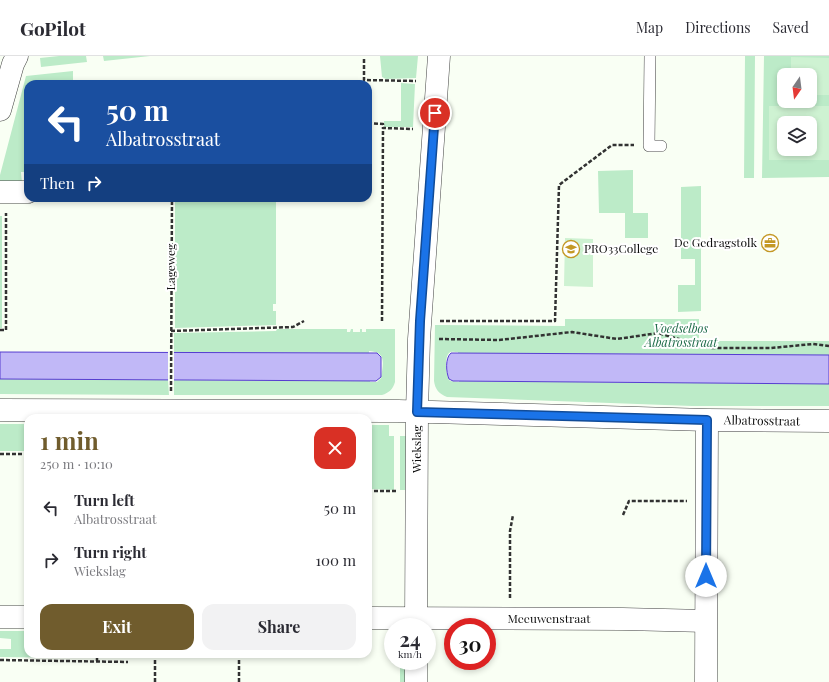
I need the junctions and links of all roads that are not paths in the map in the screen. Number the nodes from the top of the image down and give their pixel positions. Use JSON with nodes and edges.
{"nodes":[{"id":1,"x":17,"y":56,"type":"edge"},
{"id":2,"x":439,"y":56,"type":"edge"},
{"id":3,"x":650,"y":56,"type":"edge"},
{"id":4,"x":0,"y":110,"type":"edge"},
{"id":5,"x":661,"y":146,"type":"dead end"},
{"id":6,"x":3,"y":192,"type":"edge"},
{"id":7,"x":24,"y":192,"type":"edge"},
{"id":8,"x":0,"y":410,"type":"edge"},
{"id":9,"x":417,"y":412,"type":"junction"},
{"id":10,"x":707,"y":420,"type":"junction"},
{"id":11,"x":829,"y":421,"type":"edge"},
{"id":12,"x":0,"y":617,"type":"edge"},
{"id":13,"x":24,"y":617,"type":"edge"},
{"id":14,"x":372,"y":618,"type":"edge"},
{"id":15,"x":416,"y":618,"type":"edge"},
{"id":16,"x":384,"y":620,"type":"edge"},
{"id":17,"x":706,"y":621,"type":"junction"},
{"id":18,"x":436,"y":622,"type":"edge"},
{"id":19,"x":416,"y":670,"type":"edge"},
{"id":20,"x":416,"y":682,"type":"edge"},
{"id":21,"x":706,"y":682,"type":"edge"}],
"edges":[{"from":1,"to":4,"type":"street"},
{"from":2,"to":9,"type":"street","name":"Wiekslag"},
{"from":3,"to":5,"type":"lane"},
{"from":6,"to":7,"type":"street"},
{"from":8,"to":9,"type":"street","name":"Albatrosstraat"},
{"from":9,"to":10,"type":"street","name":"Albatrosstraat"},
{"from":9,"to":15,"type":"street","name":"Wiekslag"},
{"from":10,"to":11,"type":"street","name":"Albatrosstraat"},
{"from":10,"to":17,"type":"street"},
{"from":12,"to":13,"type":"street"},
{"from":14,"to":16,"type":"street","name":"Meeuwenstraat"},
{"from":17,"to":18,"type":"street","name":"Meeuwenstraat"},
{"from":17,"to":21,"type":"street"},
{"from":19,"to":20,"type":"street"}]}
